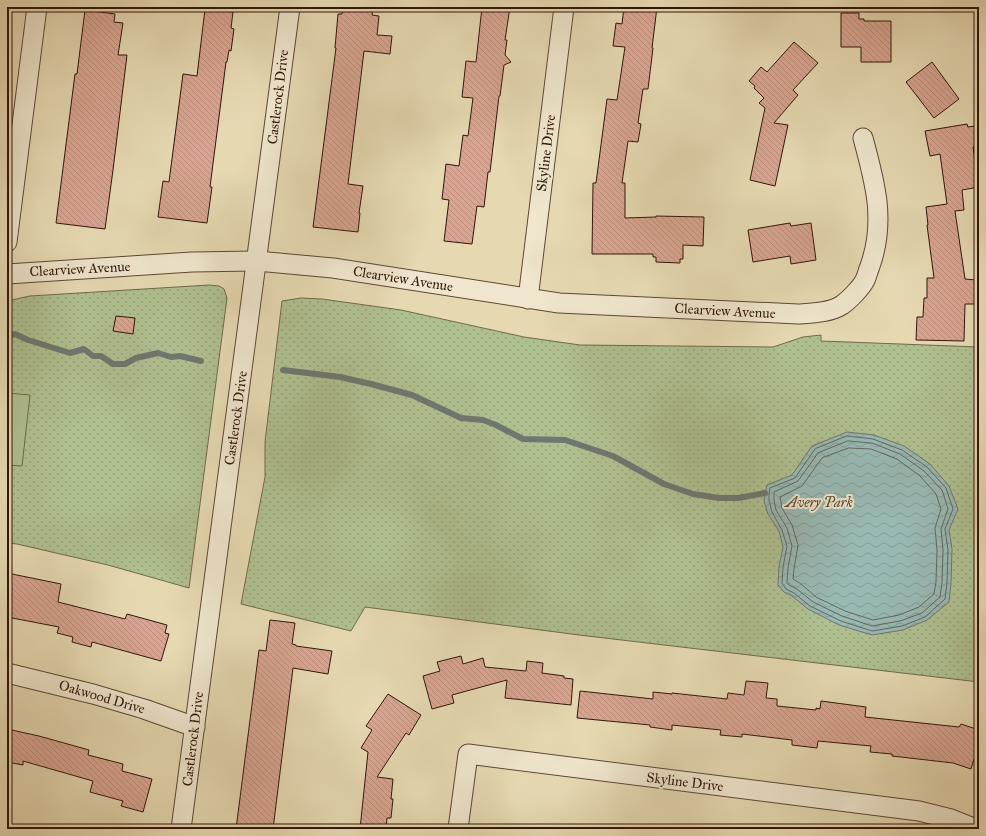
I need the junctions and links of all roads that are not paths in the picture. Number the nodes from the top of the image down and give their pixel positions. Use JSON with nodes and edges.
{"nodes":[{"id":1,"x":37,"y":7,"type":"edge"},
{"id":2,"x":290,"y":7,"type":"edge"},
{"id":3,"x":564,"y":7,"type":"edge"},
{"id":4,"x":863,"y":138,"type":"dead end"},
{"id":5,"x":7,"y":242,"type":"edge"},
{"id":6,"x":256,"y":262,"type":"junction"},
{"id":7,"x":7,"y":274,"type":"edge"},
{"id":8,"x":528,"y":299,"type":"junction"},
{"id":9,"x":7,"y":673,"type":"edge"},
{"id":10,"x":195,"y":727,"type":"junction"},
{"id":11,"x":182,"y":829,"type":"edge"},
{"id":12,"x":458,"y":829,"type":"edge"},
{"id":13,"x":976,"y":829,"type":"edge"}],
"edges":[{"from":1,"to":5,"type":"street"},
{"from":2,"to":6,"type":"street","name":"Castlerock Drive"},
{"from":3,"to":8,"type":"street","name":"Skyline Drive"},
{"from":4,"to":8,"type":"street","name":"Clearview Avenue"},
{"from":6,"to":7,"type":"street","name":"Clearview Avenue"},
{"from":6,"to":8,"type":"street","name":"Clearview Avenue"},
{"from":6,"to":10,"type":"street","name":"Castlerock Drive"},
{"from":9,"to":10,"type":"street","name":"Oakwood Drive"},
{"from":10,"to":11,"type":"street","name":"Castlerock Drive"},
{"from":12,"to":13,"type":"street","name":"Skyline Drive"}]}
